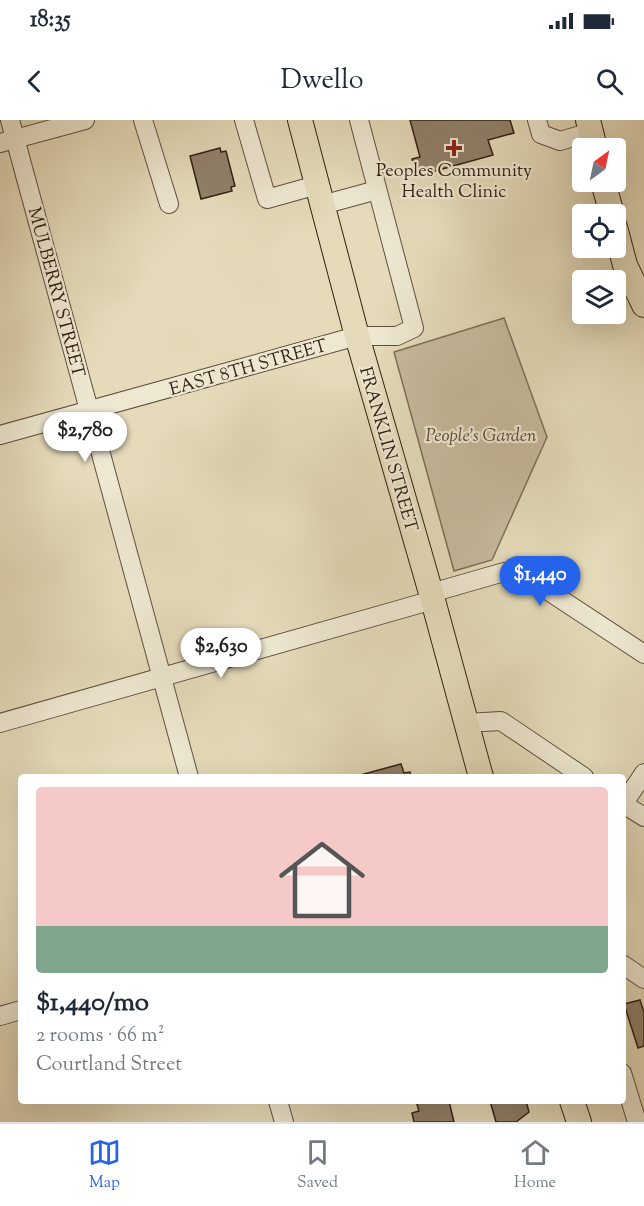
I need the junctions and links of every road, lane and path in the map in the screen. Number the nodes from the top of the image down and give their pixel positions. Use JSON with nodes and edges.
{"nodes":[{"id":1,"x":10,"y":120,"type":"edge"},
{"id":2,"x":85,"y":120,"type":"edge"},
{"id":3,"x":143,"y":120,"type":"edge"},
{"id":4,"x":244,"y":120,"type":"edge"},
{"id":5,"x":300,"y":120,"type":"edge"},
{"id":6,"x":360,"y":120,"type":"edge"},
{"id":7,"x":537,"y":120,"type":"edge"},
{"id":8,"x":591,"y":134,"type":"edge"},
{"id":9,"x":8,"y":141,"type":"edge"},
{"id":10,"x":377,"y":190,"type":"junction"},
{"id":11,"x":320,"y":195,"type":"junction"},
{"id":12,"x":169,"y":204,"type":"dead end"},
{"id":13,"x":623,"y":258,"type":"edge"},
{"id":14,"x":642,"y":296,"type":"edge"},
{"id":15,"x":357,"y":336,"type":"junction"},
{"id":16,"x":90,"y":411,"type":"junction"},
{"id":17,"x":0,"y":435,"type":"edge"},
{"id":18,"x":432,"y":596,"type":"junction"},
{"id":19,"x":644,"y":654,"type":"edge"},
{"id":20,"x":162,"y":677,"type":"junction"},
{"id":21,"x":0,"y":723,"type":"edge"},
{"id":22,"x":466,"y":723,"type":"junction"},
{"id":23,"x":644,"y":773,"type":"edge"},
{"id":24,"x":188,"y":774,"type":"edge"},
{"id":25,"x":480,"y":774,"type":"edge"},
{"id":26,"x":580,"y":774,"type":"edge"},
{"id":27,"x":626,"y":800,"type":"edge"},
{"id":28,"x":626,"y":806,"type":"edge"},
{"id":29,"x":644,"y":817,"type":"edge"},
{"id":30,"x":626,"y":967,"type":"edge"},
{"id":31,"x":644,"y":978,"type":"edge"},
{"id":32,"x":18,"y":1011,"type":"edge"},
{"id":33,"x":0,"y":1016,"type":"edge"},
{"id":34,"x":626,"y":1085,"type":"edge"},
{"id":35,"x":279,"y":1104,"type":"edge"},
{"id":36,"x":574,"y":1104,"type":"edge"},
{"id":37,"x":284,"y":1122,"type":"edge"},
{"id":38,"x":579,"y":1122,"type":"edge"},
{"id":39,"x":638,"y":1122,"type":"edge"}],
"edges":[{"from":1,"to":9,"type":"street","name":"MULBERRY STREET"},
{"from":2,"to":9,"type":"street"},
{"from":3,"to":12,"type":"street"},
{"from":4,"to":11,"type":"street"},
{"from":5,"to":11,"type":"main road","name":"FRANKLIN STREET"},
{"from":6,"to":10,"type":"street"},
{"from":7,"to":8,"type":"street"},
{"from":9,"to":16,"type":"street","name":"MULBERRY STREET"},
{"from":10,"to":11,"type":"street"},
{"from":10,"to":15,"type":"street","name":"EAST 8TH STREET"},
{"from":11,"to":15,"type":"main road","name":"FRANKLIN STREET"},
{"from":13,"to":14,"type":"main road"},
{"from":15,"to":16,"type":"street","name":"EAST 8TH STREET"},
{"from":15,"to":18,"type":"main road","name":"FRANKLIN STREET"},
{"from":16,"to":17,"type":"street","name":"EAST 8TH STREET"},
{"from":16,"to":20,"type":"street","name":"MULBERRY STREET"},
{"from":18,"to":19,"type":"street"},
{"from":18,"to":20,"type":"street"},
{"from":18,"to":22,"type":"main road","name":"FRANKLIN STREET"},
{"from":20,"to":21,"type":"street"},
{"from":20,"to":24,"type":"street","name":"MULBERRY STREET"},
{"from":22,"to":25,"type":"main road","name":"FRANKLIN STREET"},
{"from":22,"to":26,"type":"street"},
{"from":23,"to":27,"type":"street"},
{"from":28,"to":29,"type":"street"},
{"from":30,"to":31,"type":"street"},
{"from":32,"to":33,"type":"street"},
{"from":34,"to":39,"type":"street"},
{"from":35,"to":37,"type":"street"},
{"from":36,"to":38,"type":"main road"}]}
